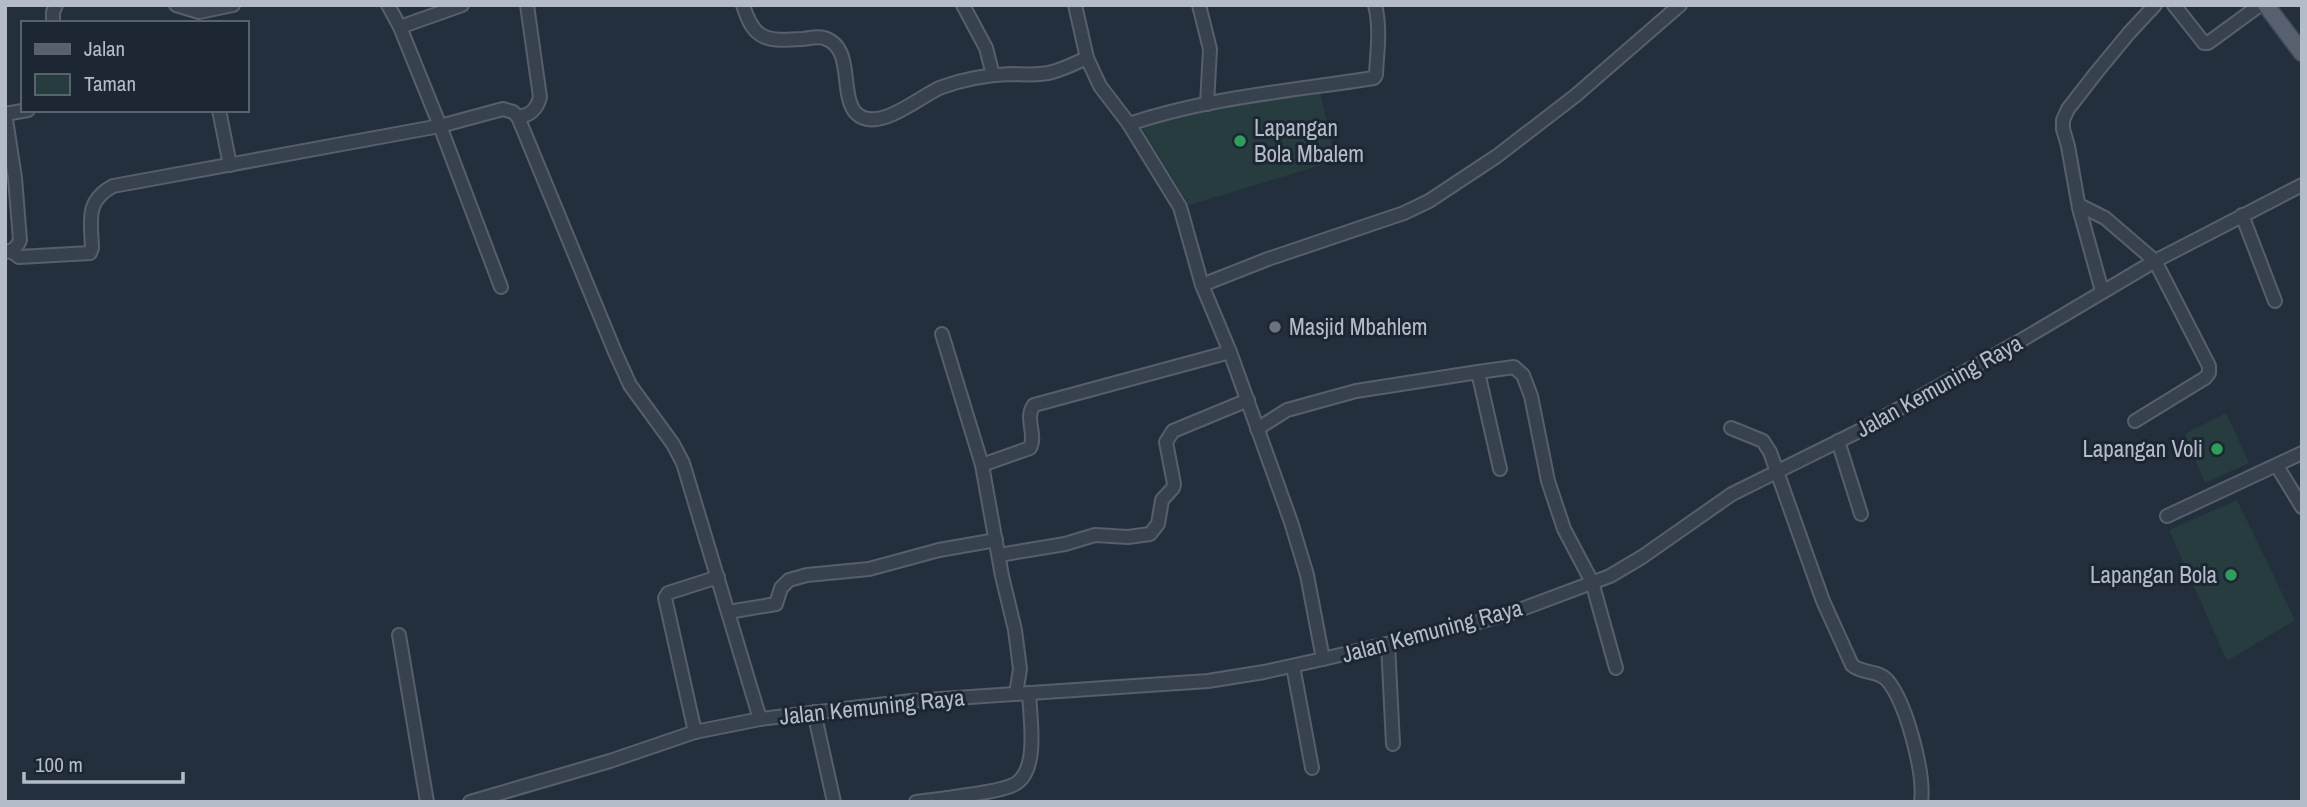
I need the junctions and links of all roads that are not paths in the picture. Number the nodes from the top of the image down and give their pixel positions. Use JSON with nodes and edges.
{"nodes":[{"id":1,"x":176,"y":5,"type":"edge"},
{"id":2,"x":233,"y":5,"type":"edge"},
{"id":3,"x":388,"y":5,"type":"edge"},
{"id":4,"x":462,"y":5,"type":"edge"},
{"id":5,"x":527,"y":5,"type":"edge"},
{"id":6,"x":743,"y":5,"type":"edge"},
{"id":7,"x":963,"y":5,"type":"edge"},
{"id":8,"x":1075,"y":5,"type":"edge"},
{"id":9,"x":1199,"y":5,"type":"edge"},
{"id":10,"x":1375,"y":5,"type":"edge"},
{"id":11,"x":1680,"y":5,"type":"edge"},
{"id":12,"x":2155,"y":5,"type":"edge"},
{"id":13,"x":2174,"y":5,"type":"edge"},
{"id":14,"x":2260,"y":5,"type":"edge"},
{"id":15,"x":2266,"y":5,"type":"edge"},
{"id":16,"x":200,"y":17,"type":"edge"},
{"id":17,"x":400,"y":27,"type":"junction"},
{"id":18,"x":2302,"y":53,"type":"edge"},
{"id":19,"x":1087,"y":58,"type":"junction"},
{"id":20,"x":993,"y":75,"type":"junction"},
{"id":21,"x":1207,"y":104,"type":"junction"},
{"id":22,"x":219,"y":112,"type":"edge"},
{"id":23,"x":5,"y":113,"type":"edge"},
{"id":24,"x":518,"y":117,"type":"junction"},
{"id":25,"x":1129,"y":124,"type":"junction"},
{"id":26,"x":440,"y":126,"type":"junction"},
{"id":27,"x":230,"y":165,"type":"junction"},
{"id":28,"x":2302,"y":186,"type":"edge"},
{"id":29,"x":2079,"y":205,"type":"junction"},
{"id":30,"x":2242,"y":215,"type":"junction"},
{"id":31,"x":8,"y":252,"type":"edge"},
{"id":32,"x":2155,"y":261,"type":"junction"},
{"id":33,"x":1202,"y":285,"type":"junction"},
{"id":34,"x":501,"y":287,"type":"dead end"},
{"id":35,"x":2102,"y":291,"type":"junction"},
{"id":36,"x":2275,"y":301,"type":"dead end"},
{"id":37,"x":942,"y":334,"type":"dead end"},
{"id":38,"x":1230,"y":352,"type":"junction"},
{"id":39,"x":1478,"y":372,"type":"junction"},
{"id":40,"x":1248,"y":400,"type":"junction"},
{"id":41,"x":2136,"y":421,"type":"dead end"},
{"id":42,"x":1731,"y":428,"type":"dead end"},
{"id":43,"x":1257,"y":429,"type":"junction"},
{"id":44,"x":1838,"y":441,"type":"junction"},
{"id":45,"x":2302,"y":453,"type":"edge"},
{"id":46,"x":982,"y":465,"type":"junction"},
{"id":47,"x":2277,"y":466,"type":"junction"},
{"id":48,"x":1500,"y":469,"type":"dead end"},
{"id":49,"x":1776,"y":472,"type":"junction"},
{"id":50,"x":2302,"y":507,"type":"edge"},
{"id":51,"x":1861,"y":514,"type":"dead end"},
{"id":52,"x":2167,"y":516,"type":"dead end"},
{"id":53,"x":996,"y":540,"type":"junction"},
{"id":54,"x":999,"y":555,"type":"junction"},
{"id":55,"x":718,"y":577,"type":"junction"},
{"id":56,"x":1592,"y":582,"type":"junction"},
{"id":57,"x":729,"y":611,"type":"junction"},
{"id":58,"x":399,"y":635,"type":"dead end"},
{"id":59,"x":1388,"y":644,"type":"junction"},
{"id":60,"x":1323,"y":659,"type":"junction"},
{"id":61,"x":1293,"y":666,"type":"junction"},
{"id":62,"x":1616,"y":668,"type":"dead end"},
{"id":63,"x":1023,"y":693,"type":"junction"},
{"id":64,"x":814,"y":712,"type":"junction"},
{"id":65,"x":760,"y":719,"type":"junction"},
{"id":66,"x":695,"y":732,"type":"junction"},
{"id":67,"x":1393,"y":744,"type":"dead end"},
{"id":68,"x":1312,"y":768,"type":"dead end"},
{"id":69,"x":948,"y":800,"type":"edge"},
{"id":70,"x":427,"y":802,"type":"edge"},
{"id":71,"x":470,"y":802,"type":"edge"},
{"id":72,"x":834,"y":802,"type":"edge"},
{"id":73,"x":916,"y":802,"type":"edge"},
{"id":74,"x":1921,"y":802,"type":"edge"}],
"edges":[{"from":1,"to":16,"type":"street"},
{"from":2,"to":16,"type":"street"},
{"from":3,"to":17,"type":"street"},
{"from":4,"to":17,"type":"street"},
{"from":5,"to":24,"type":"street"},
{"from":6,"to":20,"type":"street"},
{"from":7,"to":20,"type":"street"},
{"from":8,"to":19,"type":"street"},
{"from":9,"to":21,"type":"street"},
{"from":10,"to":21,"type":"street"},
{"from":11,"to":33,"type":"street"},
{"from":12,"to":29,"type":"street"},
{"from":13,"to":14,"type":"street"},
{"from":15,"to":18,"type":"main road"},
{"from":17,"to":26,"type":"street"},
{"from":19,"to":20,"type":"street"},
{"from":19,"to":25,"type":"street"},
{"from":21,"to":25,"type":"street"},
{"from":22,"to":27,"type":"street"},
{"from":23,"to":31,"type":"street"},
{"from":24,"to":26,"type":"street"},
{"from":24,"to":55,"type":"street"},
{"from":25,"to":33,"type":"street"},
{"from":26,"to":27,"type":"street"},
{"from":26,"to":34,"type":"street"},
{"from":27,"to":31,"type":"street"},
{"from":28,"to":30,"type":"street","name":"Jalan Kemuning Raya"},
{"from":29,"to":32,"type":"street"},
{"from":29,"to":35,"type":"street"},
{"from":30,"to":32,"type":"street","name":"Jalan Kemuning Raya"},
{"from":30,"to":36,"type":"street"},
{"from":32,"to":35,"type":"street","name":"Jalan Kemuning Raya"},
{"from":32,"to":41,"type":"street"},
{"from":33,"to":38,"type":"street"},
{"from":35,"to":44,"type":"street","name":"Jalan Kemuning Raya"},
{"from":37,"to":46,"type":"street"},
{"from":38,"to":40,"type":"street"},
{"from":38,"to":46,"type":"street"},
{"from":39,"to":43,"type":"street"},
{"from":39,"to":48,"type":"street"},
{"from":39,"to":56,"type":"street"},
{"from":40,"to":43,"type":"street"},
{"from":40,"to":54,"type":"street"},
{"from":42,"to":49,"type":"street"},
{"from":43,"to":60,"type":"street"},
{"from":44,"to":49,"type":"street","name":"Jalan Kemuning Raya"},
{"from":44,"to":51,"type":"street"},
{"from":45,"to":47,"type":"street"},
{"from":46,"to":53,"type":"street"},
{"from":47,"to":50,"type":"street"},
{"from":47,"to":52,"type":"street"},
{"from":49,"to":56,"type":"street","name":"Jalan Kemuning Raya"},
{"from":49,"to":74,"type":"street"},
{"from":53,"to":54,"type":"street"},
{"from":53,"to":57,"type":"street"},
{"from":54,"to":63,"type":"street"},
{"from":55,"to":57,"type":"street"},
{"from":55,"to":66,"type":"street"},
{"from":56,"to":59,"type":"street","name":"Jalan Kemuning Raya"},
{"from":56,"to":62,"type":"street"},
{"from":57,"to":65,"type":"street"},
{"from":58,"to":70,"type":"street"},
{"from":59,"to":60,"type":"street","name":"Jalan Kemuning Raya"},
{"from":59,"to":67,"type":"street"},
{"from":60,"to":61,"type":"street","name":"Jalan Kemuning Raya"},
{"from":61,"to":63,"type":"street","name":"Jalan Kemuning Raya"},
{"from":61,"to":68,"type":"street"},
{"from":63,"to":64,"type":"street","name":"Jalan Kemuning Raya"},
{"from":63,"to":69,"type":"street"},
{"from":64,"to":65,"type":"street","name":"Jalan Kemuning Raya"},
{"from":64,"to":72,"type":"street"},
{"from":65,"to":66,"type":"street","name":"Jalan Kemuning Raya"},
{"from":66,"to":71,"type":"street","name":"Jalan Kemuning Raya"},
{"from":69,"to":73,"type":"street"}]}
